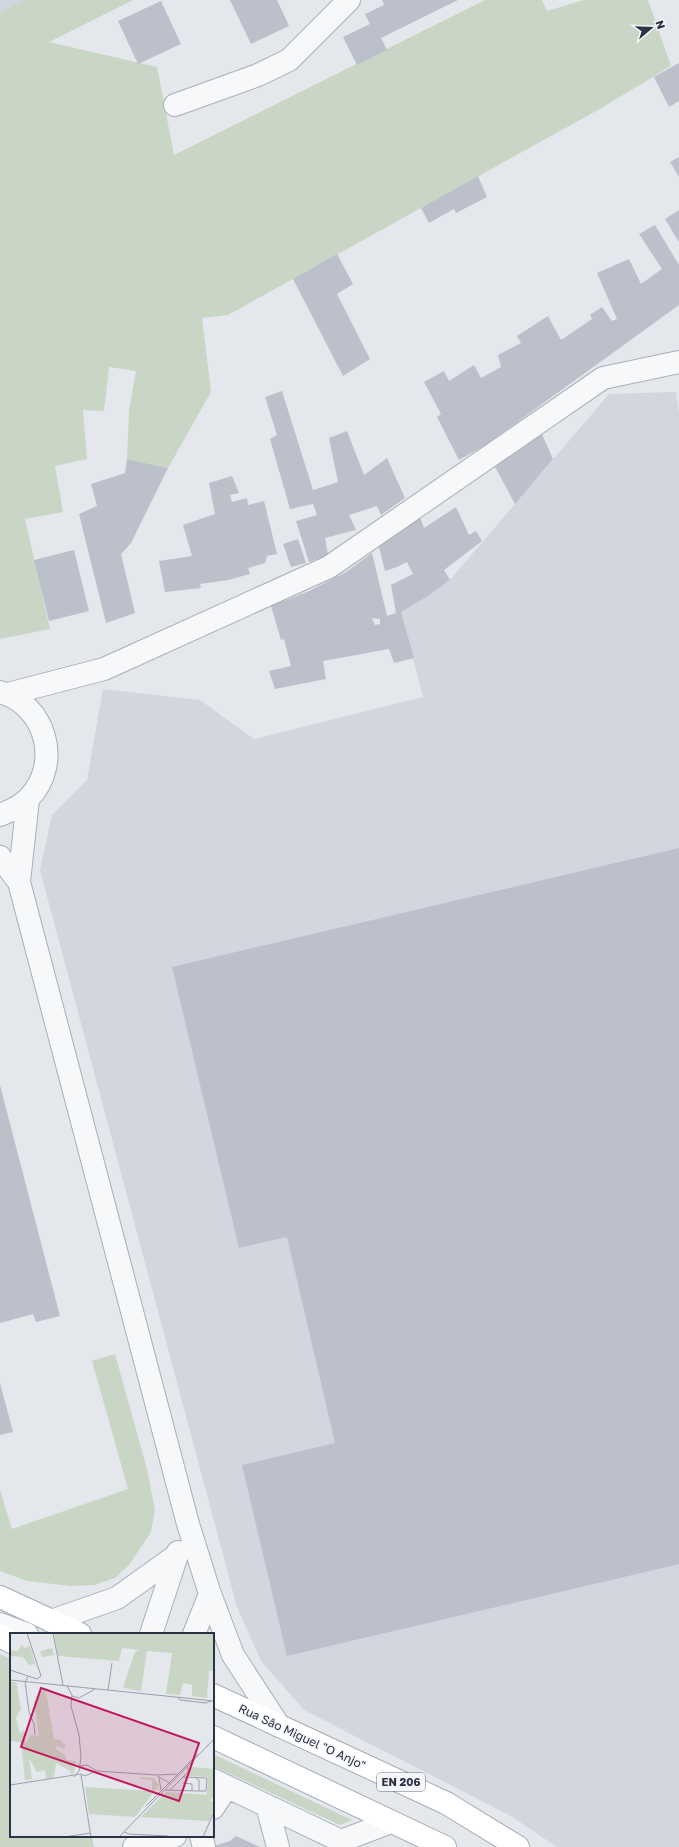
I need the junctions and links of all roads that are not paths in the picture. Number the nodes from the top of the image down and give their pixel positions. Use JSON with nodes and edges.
{"nodes":[{"id":1,"x":349,"y":0,"type":"edge"},
{"id":2,"x":175,"y":105,"type":"dead end"},
{"id":3,"x":679,"y":362,"type":"edge"},
{"id":4,"x":4,"y":693,"type":"edge"},
{"id":5,"x":28,"y":799,"type":"junction"},
{"id":6,"x":0,"y":815,"type":"edge"},
{"id":7,"x":0,"y":857,"type":"edge"},
{"id":8,"x":19,"y":882,"type":"junction"},
{"id":9,"x":188,"y":1524,"type":"junction"},
{"id":10,"x":177,"y":1555,"type":"junction"},
{"id":11,"x":210,"y":1594,"type":"junction"},
{"id":12,"x":0,"y":1597,"type":"edge"},
{"id":13,"x":51,"y":1620,"type":"junction"},
{"id":14,"x":0,"y":1624,"type":"edge"},
{"id":15,"x":24,"y":1633,"type":"edge"},
{"id":16,"x":78,"y":1633,"type":"edge"},
{"id":17,"x":151,"y":1633,"type":"edge"},
{"id":18,"x":194,"y":1633,"type":"edge"},
{"id":19,"x":0,"y":1636,"type":"edge"},
{"id":20,"x":10,"y":1641,"type":"edge"},
{"id":21,"x":214,"y":1695,"type":"edge"},
{"id":22,"x":279,"y":1726,"type":"junction"},
{"id":23,"x":214,"y":1737,"type":"edge"},
{"id":24,"x":220,"y":1784,"type":"edge"},
{"id":25,"x":214,"y":1805,"type":"edge"},
{"id":26,"x":267,"y":1806,"type":"junction"},
{"id":27,"x":391,"y":1822,"type":"junction"},
{"id":28,"x":126,"y":1837,"type":"edge"},
{"id":29,"x":171,"y":1837,"type":"edge"},
{"id":30,"x":201,"y":1837,"type":"edge"},
{"id":31,"x":130,"y":1847,"type":"edge"},
{"id":32,"x":134,"y":1847,"type":"edge"},
{"id":33,"x":204,"y":1847,"type":"edge"},
{"id":34,"x":278,"y":1847,"type":"edge"},
{"id":35,"x":445,"y":1847,"type":"edge"},
{"id":36,"x":518,"y":1847,"type":"edge"}],
"edges":[{"from":1,"to":2,"type":"street"},
{"from":3,"to":4,"type":"street"},
{"from":4,"to":5,"type":"street"},
{"from":5,"to":6,"type":"street"},
{"from":5,"to":8,"type":"street"},
{"from":7,"to":8,"type":"street"},
{"from":8,"to":9,"type":"street"},
{"from":9,"to":10,"type":"street"},
{"from":9,"to":11,"type":"street"},
{"from":10,"to":13,"type":"street"},
{"from":10,"to":17,"type":"street"},
{"from":11,"to":18,"type":"street"},
{"from":11,"to":22,"type":"street"},
{"from":12,"to":13,"type":"main road"},
{"from":13,"to":16,"type":"main road"},
{"from":14,"to":15,"type":"street"},
{"from":19,"to":20,"type":"main road"},
{"from":21,"to":22,"type":"main road","name":"Rua São Miguel \"O Anjo\"","number":"EN 206"},
{"from":22,"to":36,"type":"main road","name":"Rua São Miguel \"O Anjo\"","number":"EN 206"},
{"from":23,"to":27,"type":"main road"},
{"from":24,"to":25,"type":"street"},
{"from":24,"to":26,"type":"street"},
{"from":26,"to":27,"type":"street"},
{"from":26,"to":34,"type":"street"},
{"from":27,"to":35,"type":"main road"},
{"from":28,"to":31,"type":"street"},
{"from":29,"to":32,"type":"street"},
{"from":30,"to":33,"type":"street"}]}
